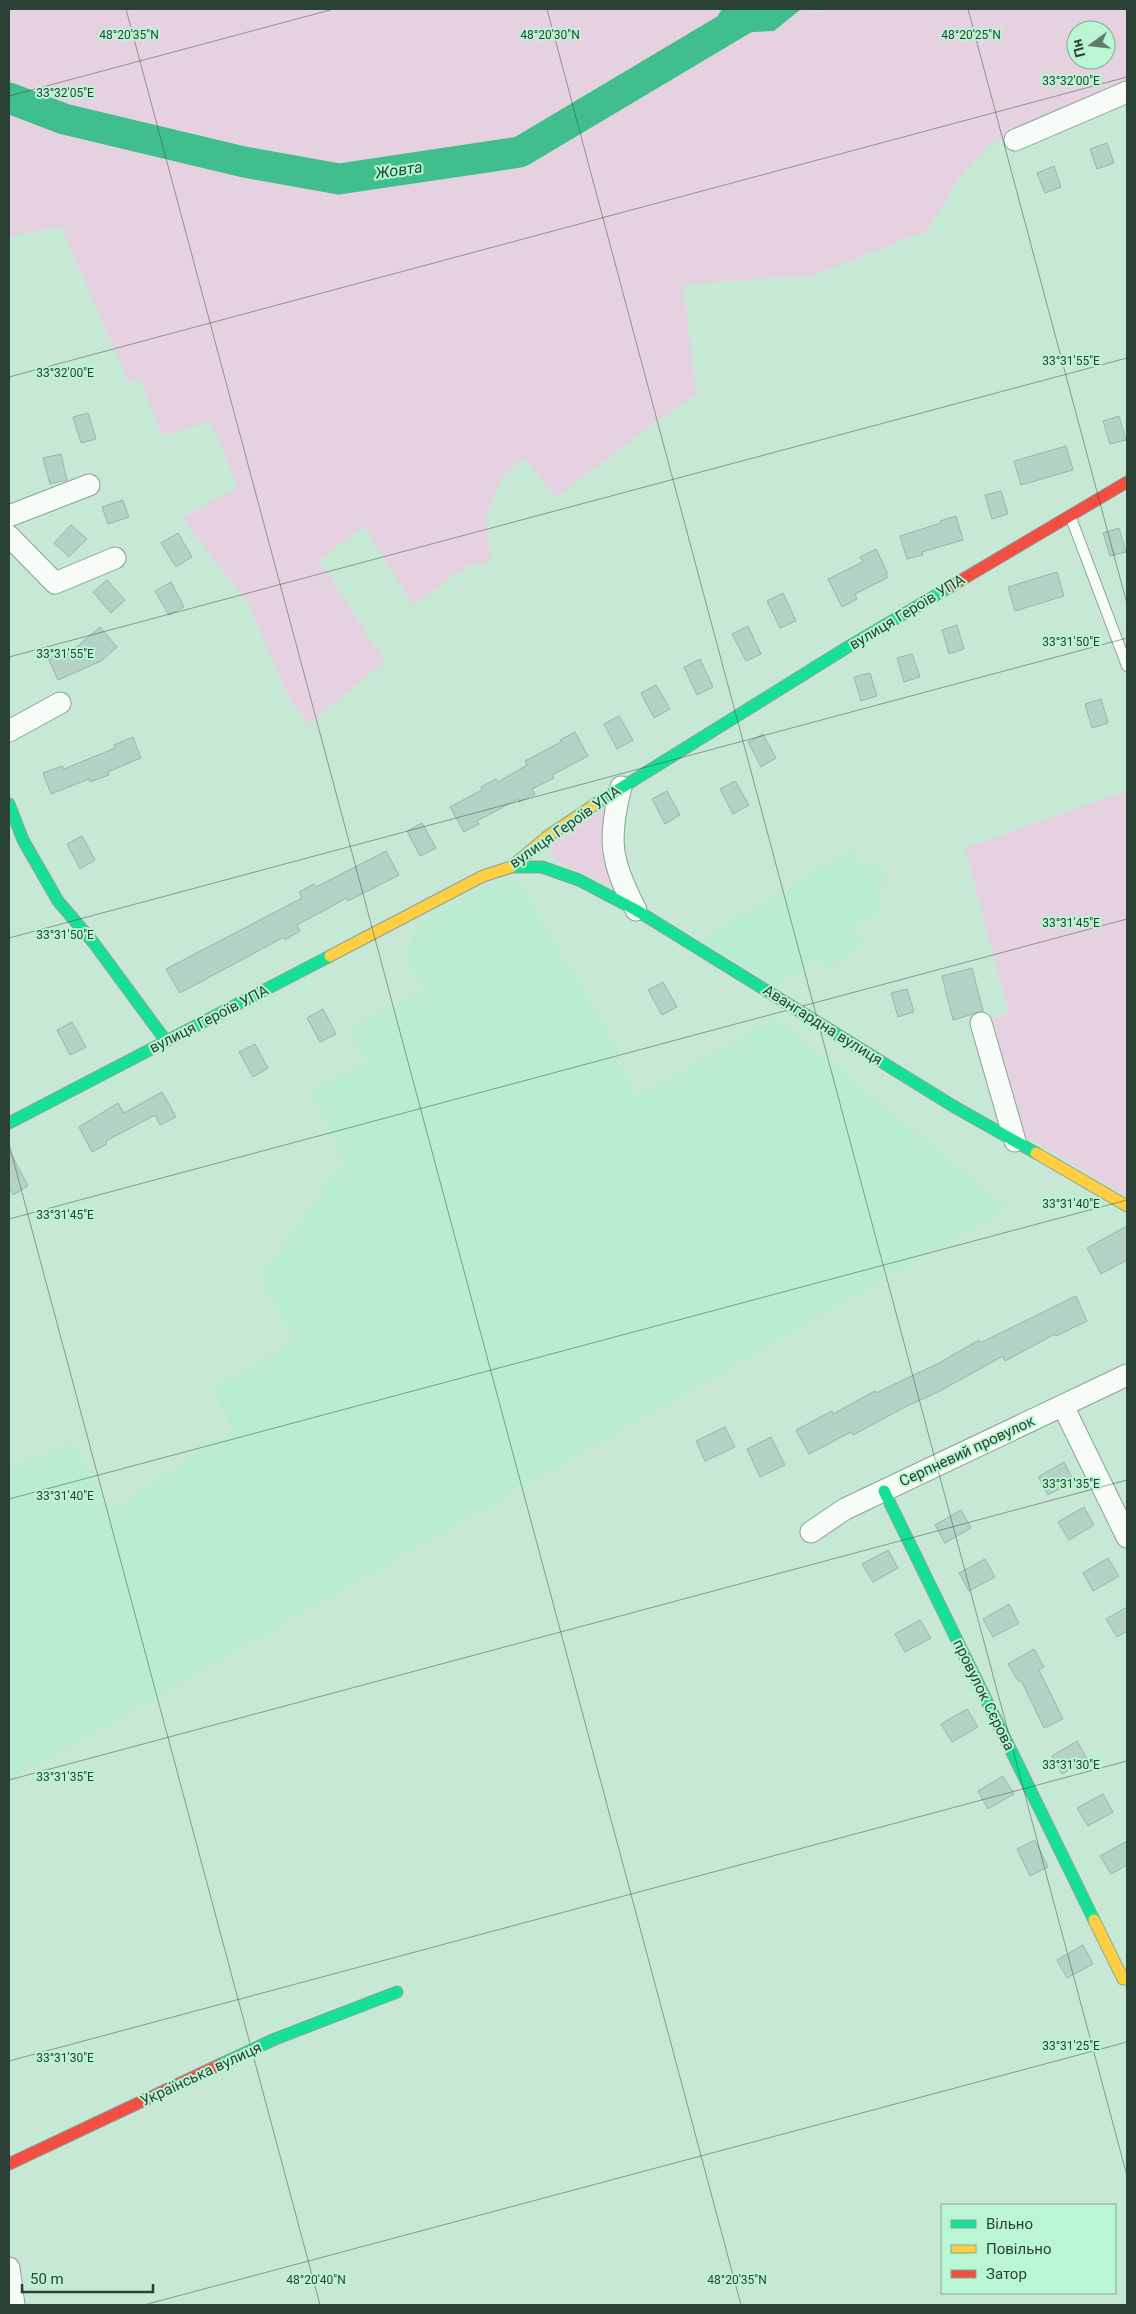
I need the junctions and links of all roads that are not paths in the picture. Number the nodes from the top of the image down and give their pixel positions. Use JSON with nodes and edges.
{"nodes":[{"id":1,"x":1127,"y":92,"type":"edge"},
{"id":2,"x":1015,"y":140,"type":"dead end"},
{"id":3,"x":1127,"y":482,"type":"edge"},
{"id":4,"x":89,"y":485,"type":"dead end"},
{"id":5,"x":1070,"y":515,"type":"junction"},
{"id":6,"x":9,"y":516,"type":"edge"},
{"id":7,"x":9,"y":536,"type":"edge"},
{"id":8,"x":116,"y":558,"type":"dead end"},
{"id":9,"x":1127,"y":666,"type":"edge"},
{"id":10,"x":60,"y":703,"type":"dead end"},
{"id":11,"x":9,"y":731,"type":"edge"},
{"id":12,"x":621,"y":788,"type":"junction"},
{"id":13,"x":9,"y":804,"type":"edge"},
{"id":14,"x":511,"y":868,"type":"junction"},
{"id":15,"x":636,"y":910,"type":"junction"},
{"id":16,"x":981,"y":1023,"type":"dead end"},
{"id":17,"x":166,"y":1041,"type":"junction"},
{"id":18,"x":9,"y":1123,"type":"edge"},
{"id":19,"x":1015,"y":1141,"type":"junction"},
{"id":20,"x":1127,"y":1206,"type":"edge"},
{"id":21,"x":1127,"y":1375,"type":"edge"},
{"id":22,"x":1063,"y":1406,"type":"junction"},
{"id":23,"x":884,"y":1491,"type":"junction"},
{"id":24,"x":811,"y":1532,"type":"dead end"},
{"id":25,"x":1127,"y":1537,"type":"edge"},
{"id":26,"x":1125,"y":1979,"type":"edge"},
{"id":27,"x":397,"y":1992,"type":"dead end"},
{"id":28,"x":9,"y":2164,"type":"edge"},
{"id":29,"x":9,"y":2268,"type":"edge"},
{"id":30,"x":14,"y":2305,"type":"edge"}],
"edges":[{"from":1,"to":2,"type":"street"},
{"from":3,"to":5,"type":"street","name":"вулиця Героїв УПА"},
{"from":4,"to":6,"type":"street"},
{"from":5,"to":9,"type":"lane"},
{"from":5,"to":12,"type":"street","name":"вулиця Героїв УПА"},
{"from":7,"to":8,"type":"street"},
{"from":10,"to":11,"type":"street"},
{"from":12,"to":14,"type":"street","name":"вулиця Героїв УПА"},
{"from":12,"to":15,"type":"street"},
{"from":13,"to":17,"type":"street"},
{"from":14,"to":15,"type":"street","name":"Авангардна вулиця"},
{"from":14,"to":17,"type":"street","name":"вулиця Героїв УПА"},
{"from":15,"to":19,"type":"street","name":"Авангардна вулиця"},
{"from":16,"to":19,"type":"street"},
{"from":17,"to":18,"type":"street","name":"вулиця Героїв УПА"},
{"from":19,"to":20,"type":"street","name":"Авангардна вулиця"},
{"from":21,"to":22,"type":"street","name":"Серпневий провулок"},
{"from":22,"to":23,"type":"street","name":"Серпневий провулок"},
{"from":22,"to":25,"type":"street"},
{"from":23,"to":24,"type":"street","name":"Серпневий провулок"},
{"from":23,"to":26,"type":"street","name":"провулок Сєрова"},
{"from":27,"to":28,"type":"street","name":"Українська вулиця"},
{"from":29,"to":30,"type":"street"}]}
